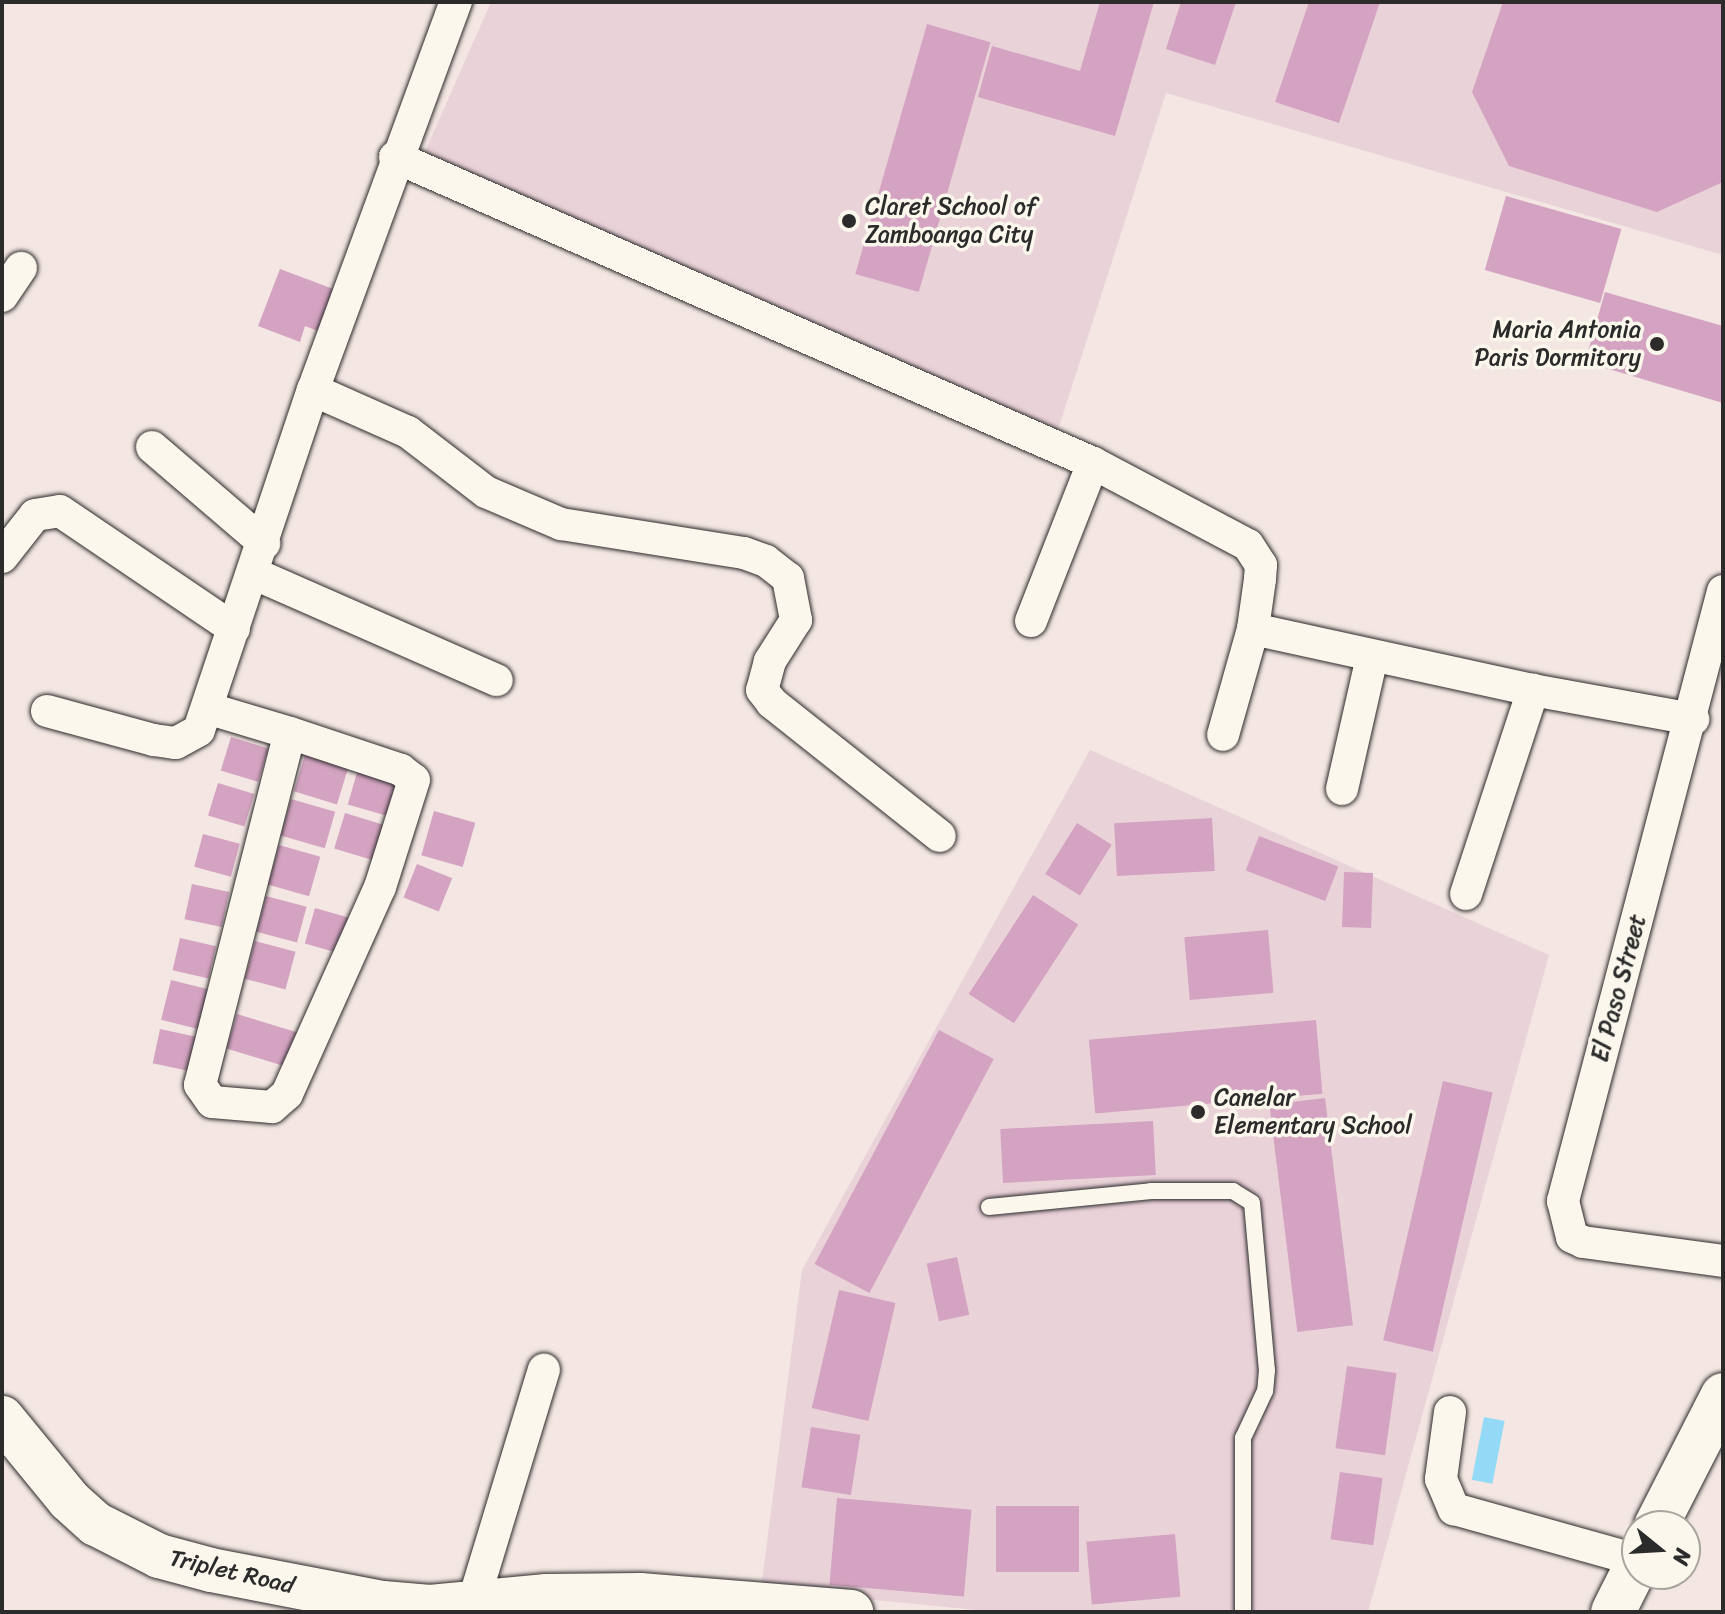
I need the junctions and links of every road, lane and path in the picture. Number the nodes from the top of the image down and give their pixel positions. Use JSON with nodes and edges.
{"nodes":[{"id":1,"x":456,"y":2,"type":"edge"},
{"id":2,"x":395,"y":157,"type":"junction"},
{"id":3,"x":21,"y":268,"type":"dead end"},
{"id":4,"x":3,"y":298,"type":"edge"},
{"id":5,"x":313,"y":390,"type":"junction"},
{"id":6,"x":152,"y":447,"type":"dead end"},
{"id":7,"x":1093,"y":463,"type":"junction"},
{"id":8,"x":2,"y":557,"type":"edge"},
{"id":9,"x":259,"y":559,"type":"junction"},
{"id":10,"x":1723,"y":591,"type":"edge"},
{"id":11,"x":1031,"y":621,"type":"dead end"},
{"id":12,"x":234,"y":629,"type":"junction"},
{"id":13,"x":1253,"y":629,"type":"junction"},
{"id":14,"x":1372,"y":657,"type":"junction"},
{"id":15,"x":497,"y":680,"type":"dead end"},
{"id":16,"x":1533,"y":690,"type":"junction"},
{"id":17,"x":210,"y":709,"type":"junction"},
{"id":18,"x":47,"y":711,"type":"dead end"},
{"id":19,"x":1693,"y":719,"type":"junction"},
{"id":20,"x":290,"y":733,"type":"junction"},
{"id":21,"x":1223,"y":735,"type":"dead end"},
{"id":22,"x":1342,"y":789,"type":"dead end"},
{"id":23,"x":940,"y":836,"type":"dead end"},
{"id":24,"x":1466,"y":894,"type":"dead end"},
{"id":25,"x":989,"y":1207,"type":"dead end"},
{"id":26,"x":1723,"y":1261,"type":"edge"},
{"id":27,"x":544,"y":1370,"type":"dead end"},
{"id":28,"x":1723,"y":1395,"type":"edge"},
{"id":29,"x":1450,"y":1412,"type":"dead end"},
{"id":30,"x":2,"y":1418,"type":"edge"},
{"id":31,"x":1664,"y":1510,"type":"edge"},
{"id":32,"x":1621,"y":1557,"type":"edge"},
{"id":33,"x":1624,"y":1590,"type":"edge"},
{"id":34,"x":301,"y":1600,"type":"edge"},
{"id":35,"x":459,"y":1607,"type":"edge"},
{"id":36,"x":851,"y":1612,"type":"edge"},
{"id":37,"x":1243,"y":1612,"type":"edge"},
{"id":38,"x":1613,"y":1612,"type":"edge"}],
"edges":[{"from":1,"to":2,"type":"street"},
{"from":2,"to":5,"type":"street"},
{"from":2,"to":7,"type":"street"},
{"from":3,"to":4,"type":"street"},
{"from":5,"to":9,"type":"street"},
{"from":5,"to":23,"type":"street"},
{"from":6,"to":9,"type":"street"},
{"from":7,"to":11,"type":"street"},
{"from":7,"to":13,"type":"street"},
{"from":8,"to":12,"type":"street"},
{"from":9,"to":12,"type":"street"},
{"from":9,"to":15,"type":"street"},
{"from":10,"to":19,"type":"street","name":"El Paso Street"},
{"from":12,"to":17,"type":"street"},
{"from":13,"to":14,"type":"street"},
{"from":13,"to":21,"type":"street"},
{"from":14,"to":16,"type":"street"},
{"from":14,"to":22,"type":"street"},
{"from":16,"to":19,"type":"street"},
{"from":16,"to":24,"type":"street"},
{"from":17,"to":18,"type":"street"},
{"from":17,"to":20,"type":"street"},
{"from":19,"to":26,"type":"street","name":"El Paso Street"},
{"from":20,"to":20,"type":"street"},
{"from":25,"to":37,"type":"lane"},
{"from":27,"to":35,"type":"street"},
{"from":28,"to":31,"type":"street"},
{"from":29,"to":32,"type":"street"},
{"from":30,"to":34,"type":"street","name":"Triplet Road"},
{"from":33,"to":38,"type":"street"},
{"from":34,"to":35,"type":"street","name":"Triplet Road"},
{"from":35,"to":36,"type":"street","name":"Triplet Road"}]}
